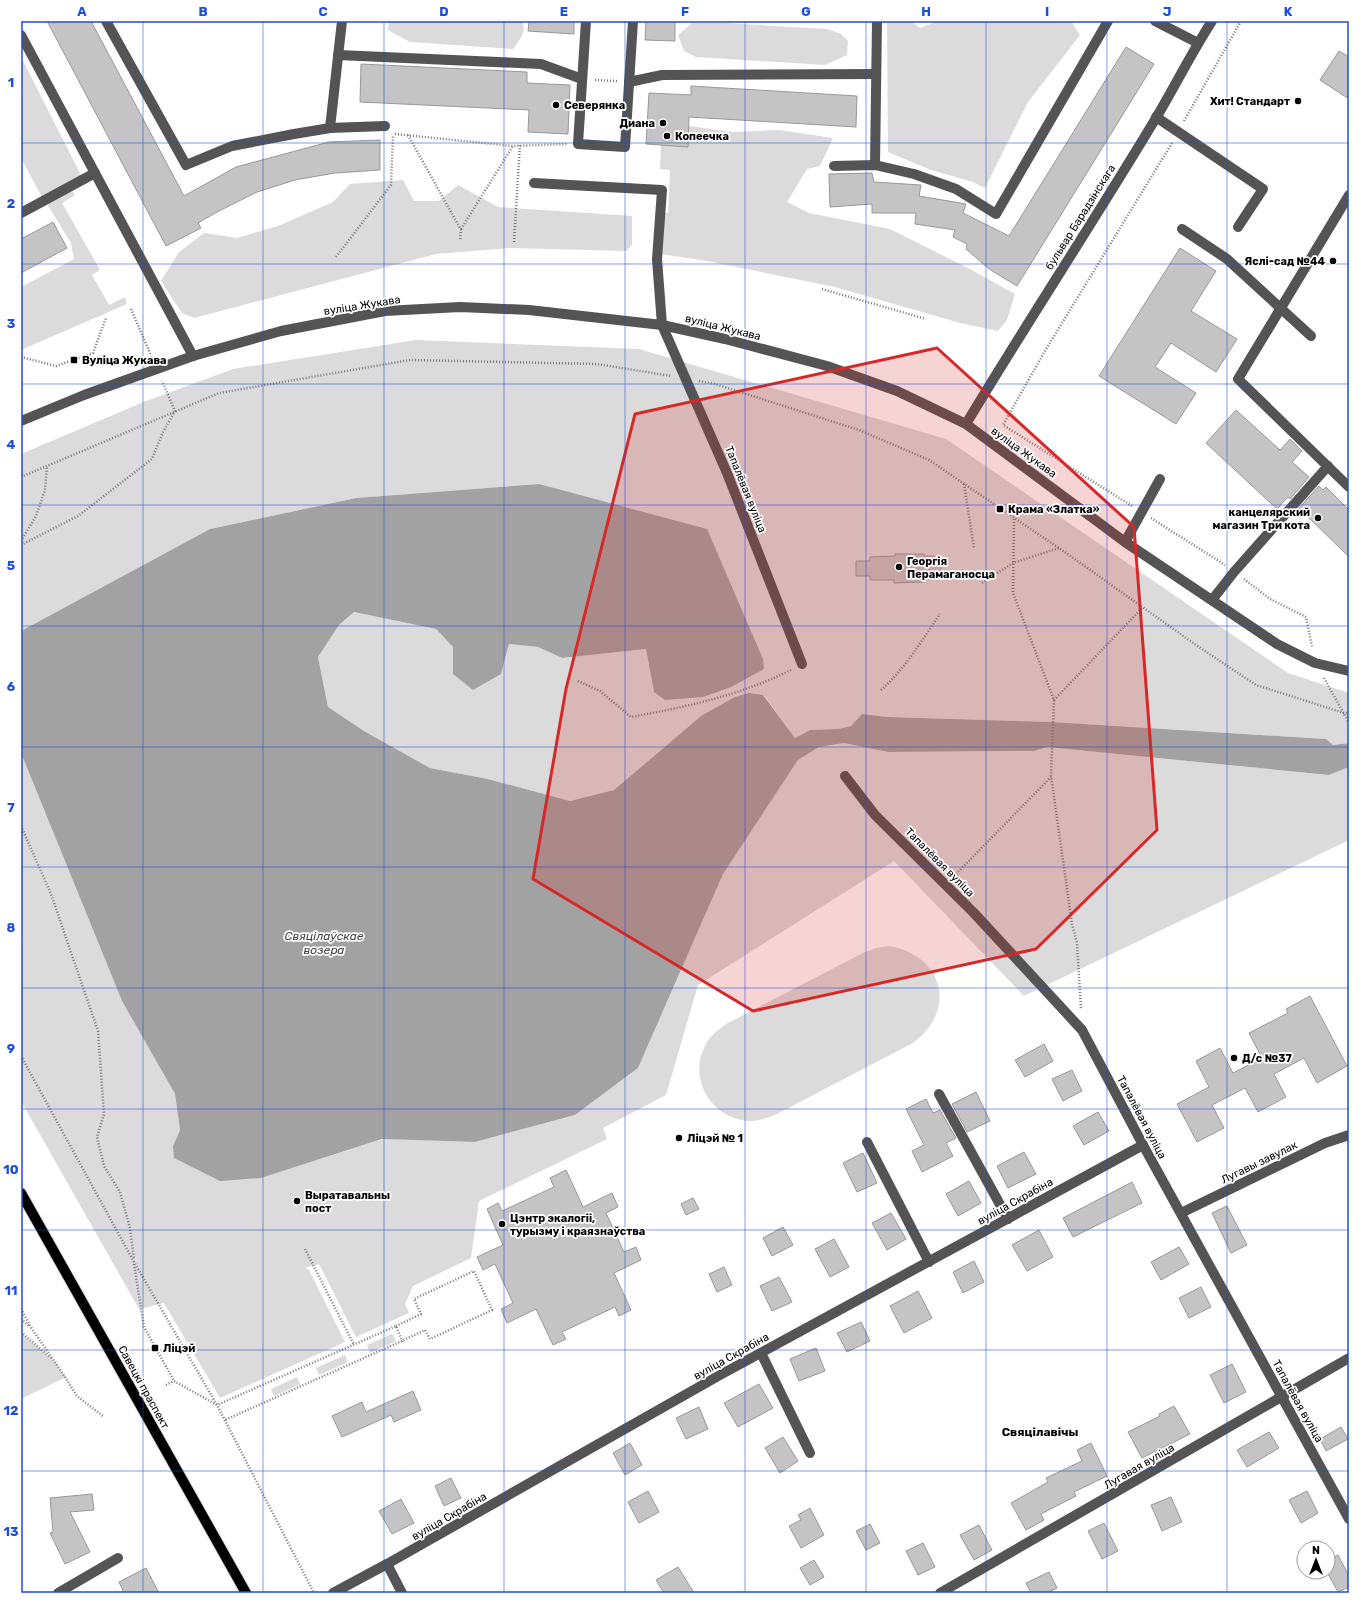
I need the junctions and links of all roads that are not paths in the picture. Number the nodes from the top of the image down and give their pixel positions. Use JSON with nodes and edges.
{"nodes":[{"id":1,"x":106,"y":21,"type":"edge"},
{"id":2,"x":342,"y":21,"type":"edge"},
{"id":3,"x":586,"y":21,"type":"edge"},
{"id":4,"x":633,"y":21,"type":"edge"},
{"id":5,"x":877,"y":21,"type":"edge"},
{"id":6,"x":1108,"y":21,"type":"edge"},
{"id":7,"x":1155,"y":21,"type":"edge"},
{"id":8,"x":1212,"y":21,"type":"edge"},
{"id":9,"x":21,"y":35,"type":"edge"},
{"id":10,"x":1198,"y":43,"type":"junction"},
{"id":11,"x":338,"y":55,"type":"junction"},
{"id":12,"x":876,"y":74,"type":"junction"},
{"id":13,"x":582,"y":79,"type":"junction"},
{"id":14,"x":629,"y":82,"type":"junction"},
{"id":15,"x":1156,"y":118,"type":"junction"},
{"id":16,"x":385,"y":126,"type":"dead end"},
{"id":17,"x":330,"y":128,"type":"junction"},
{"id":18,"x":875,"y":165,"type":"junction"},
{"id":19,"x":834,"y":166,"type":"dead end"},
{"id":20,"x":95,"y":173,"type":"junction"},
{"id":21,"x":534,"y":182,"type":"dead end"},
{"id":22,"x":1349,"y":195,"type":"edge"},
{"id":23,"x":21,"y":213,"type":"edge"},
{"id":24,"x":1238,"y":227,"type":"dead end"},
{"id":25,"x":1182,"y":229,"type":"dead end"},
{"id":26,"x":1281,"y":308,"type":"junction"},
{"id":27,"x":662,"y":325,"type":"junction"},
{"id":28,"x":1311,"y":336,"type":"dead end"},
{"id":29,"x":193,"y":356,"type":"junction"},
{"id":30,"x":21,"y":421,"type":"edge"},
{"id":31,"x":966,"y":424,"type":"junction"},
{"id":32,"x":1328,"y":466,"type":"junction"},
{"id":33,"x":1160,"y":479,"type":"dead end"},
{"id":34,"x":1349,"y":487,"type":"edge"},
{"id":35,"x":1125,"y":542,"type":"junction"},
{"id":36,"x":1212,"y":600,"type":"junction"},
{"id":37,"x":802,"y":664,"type":"road end"},
{"id":38,"x":1349,"y":671,"type":"edge"},
{"id":39,"x":845,"y":776,"type":"dead end"},
{"id":40,"x":939,"y":1094,"type":"dead end"},
{"id":41,"x":1349,"y":1135,"type":"edge"},
{"id":42,"x":867,"y":1142,"type":"dead end"},
{"id":43,"x":1143,"y":1145,"type":"junction"},
{"id":44,"x":21,"y":1192,"type":"edge"},
{"id":45,"x":1181,"y":1213,"type":"junction"},
{"id":46,"x":1008,"y":1219,"type":"junction"},
{"id":47,"x":929,"y":1262,"type":"junction"},
{"id":48,"x":761,"y":1353,"type":"junction"},
{"id":49,"x":1349,"y":1358,"type":"edge"},
{"id":50,"x":1282,"y":1397,"type":"junction"},
{"id":51,"x":810,"y":1453,"type":"dead end"},
{"id":52,"x":1349,"y":1519,"type":"edge"},
{"id":53,"x":118,"y":1558,"type":"dead end"},
{"id":54,"x":387,"y":1564,"type":"junction"},
{"id":55,"x":58,"y":1593,"type":"edge"},
{"id":56,"x":246,"y":1593,"type":"edge"},
{"id":57,"x":333,"y":1593,"type":"edge"},
{"id":58,"x":402,"y":1593,"type":"edge"},
{"id":59,"x":940,"y":1593,"type":"edge"}],
"edges":[{"from":1,"to":17,"type":"street"},
{"from":2,"to":11,"type":"street"},
{"from":3,"to":13,"type":"street"},
{"from":4,"to":14,"type":"street"},
{"from":5,"to":12,"type":"street"},
{"from":6,"to":18,"type":"street"},
{"from":7,"to":10,"type":"street"},
{"from":8,"to":10,"type":"street","name":"бульвар Барадзінскага"},
{"from":9,"to":20,"type":"street"},
{"from":10,"to":15,"type":"street","name":"бульвар Барадзінскага"},
{"from":11,"to":13,"type":"street"},
{"from":11,"to":17,"type":"street"},
{"from":12,"to":14,"type":"street"},
{"from":12,"to":18,"type":"street"},
{"from":13,"to":14,"type":"street"},
{"from":15,"to":24,"type":"street"},
{"from":15,"to":31,"type":"street","name":"бульвар Барадзінскага"},
{"from":16,"to":17,"type":"street"},
{"from":18,"to":19,"type":"street"},
{"from":20,"to":23,"type":"street"},
{"from":20,"to":29,"type":"street"},
{"from":21,"to":27,"type":"street"},
{"from":22,"to":26,"type":"street"},
{"from":25,"to":26,"type":"street"},
{"from":26,"to":28,"type":"street"},
{"from":26,"to":32,"type":"street"},
{"from":27,"to":29,"type":"street","name":"вуліца Жукава"},
{"from":27,"to":31,"type":"street","name":"вуліца Жукава"},
{"from":27,"to":37,"type":"street","name":"Тапалёвая вуліца"},
{"from":29,"to":30,"type":"street","name":"вуліца Жукава"},
{"from":31,"to":35,"type":"street","name":"вуліца Жукава"},
{"from":32,"to":34,"type":"street"},
{"from":32,"to":36,"type":"street"},
{"from":33,"to":35,"type":"street"},
{"from":35,"to":36,"type":"street","name":"вуліца Жукава"},
{"from":36,"to":38,"type":"street","name":"вуліца Жукава"},
{"from":39,"to":43,"type":"street","name":"Тапалёвая вуліца"},
{"from":40,"to":46,"type":"street"},
{"from":41,"to":45,"type":"street","name":"Лугавы завулак"},
{"from":42,"to":47,"type":"street"},
{"from":43,"to":45,"type":"street","name":"Тапалёвая вуліца"},
{"from":43,"to":46,"type":"street","name":"вуліца Скрабіна"},
{"from":44,"to":56,"type":"main road","name":"Савецкі праспект"},
{"from":45,"to":50,"type":"street","name":"Тапалёвая вуліца"},
{"from":46,"to":47,"type":"street","name":"вуліца Скрабіна"},
{"from":47,"to":48,"type":"street","name":"вуліца Скрабіна"},
{"from":48,"to":51,"type":"street"},
{"from":48,"to":54,"type":"street","name":"вуліца Скрабіна"},
{"from":49,"to":50,"type":"street","name":"Лугавая вуліца"},
{"from":50,"to":52,"type":"street","name":"Тапалёвая вуліца"},
{"from":50,"to":59,"type":"street","name":"Лугавая вуліца"},
{"from":53,"to":55,"type":"street"},
{"from":54,"to":57,"type":"street","name":"вуліца Скрабіна"},
{"from":54,"to":58,"type":"street"}]}
